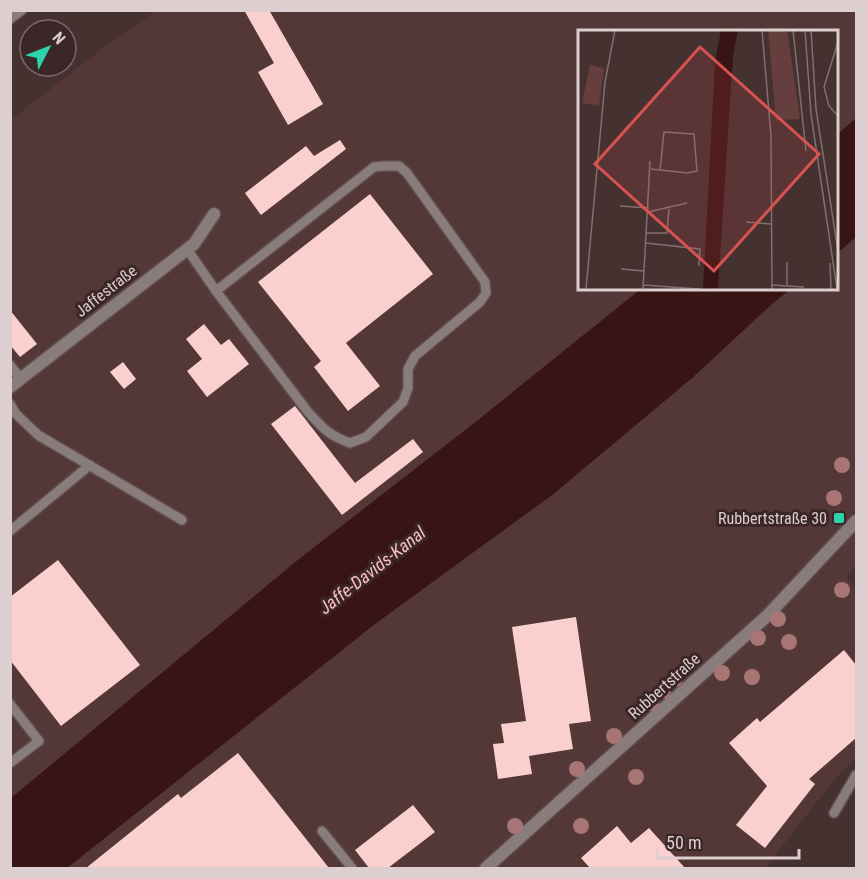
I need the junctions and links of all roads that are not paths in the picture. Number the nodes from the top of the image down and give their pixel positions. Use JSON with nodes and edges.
{"nodes":[{"id":1,"x":22,"y":10,"type":"edge"},
{"id":2,"x":10,"y":19,"type":"edge"},
{"id":3,"x":214,"y":214,"type":"dead end"},
{"id":4,"x":187,"y":249,"type":"junction"},
{"id":5,"x":216,"y":291,"type":"junction"},
{"id":6,"x":10,"y":365,"type":"edge"},
{"id":7,"x":16,"y":383,"type":"edge"},
{"id":8,"x":10,"y":404,"type":"edge"},
{"id":9,"x":90,"y":465,"type":"junction"},
{"id":10,"x":182,"y":520,"type":"dead end"},
{"id":11,"x":856,"y":521,"type":"edge"},
{"id":12,"x":10,"y":531,"type":"edge"},
{"id":13,"x":10,"y":704,"type":"edge"},
{"id":14,"x":10,"y":763,"type":"edge"},
{"id":15,"x":856,"y":775,"type":"edge"},
{"id":16,"x":834,"y":813,"type":"dead end"},
{"id":17,"x":322,"y":831,"type":"dead end"},
{"id":18,"x":351,"y":868,"type":"edge"},
{"id":19,"x":486,"y":868,"type":"edge"}],
"edges":[{"from":1,"to":2,"type":"lane"},
{"from":3,"to":4,"type":"street","name":"Jaffestraße"},
{"from":4,"to":5,"type":"lane"},
{"from":4,"to":7,"type":"street","name":"Jaffestraße"},
{"from":5,"to":5,"type":"lane"},
{"from":6,"to":7,"type":"lane"},
{"from":8,"to":9,"type":"lane"},
{"from":9,"to":10,"type":"lane"},
{"from":9,"to":12,"type":"lane"},
{"from":11,"to":19,"type":"street","name":"Rubbertstraße"},
{"from":13,"to":14,"type":"lane"},
{"from":15,"to":16,"type":"lane"},
{"from":17,"to":18,"type":"lane"}]}
